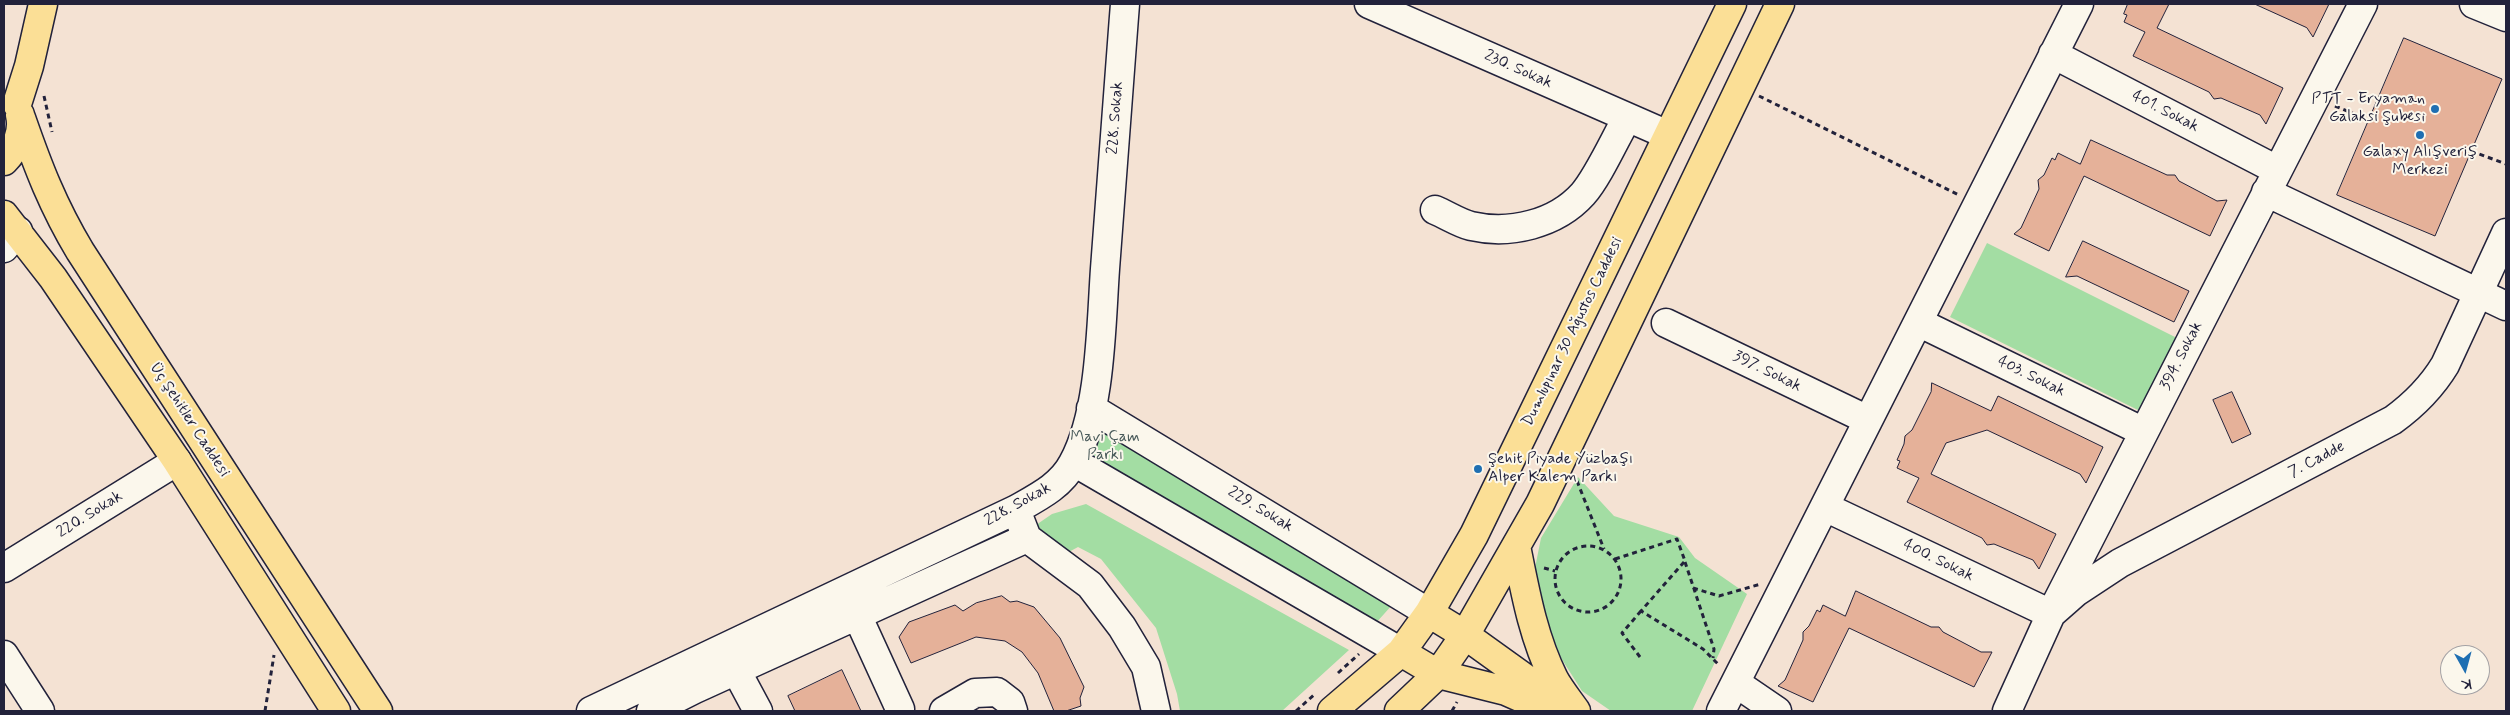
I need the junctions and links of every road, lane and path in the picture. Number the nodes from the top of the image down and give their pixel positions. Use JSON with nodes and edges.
{"nodes":[{"id":1,"x":43,"y":4,"type":"edge"},
{"id":2,"x":1125,"y":4,"type":"edge"},
{"id":3,"x":1369,"y":4,"type":"edge"},
{"id":4,"x":1732,"y":4,"type":"edge"},
{"id":5,"x":1780,"y":4,"type":"edge"},
{"id":6,"x":2078,"y":4,"type":"edge"},
{"id":7,"x":2363,"y":4,"type":"edge"},
{"id":8,"x":2474,"y":4,"type":"edge"},
{"id":9,"x":2506,"y":17,"type":"edge"},
{"id":10,"x":2053,"y":54,"type":"junction"},
{"id":11,"x":29,"y":66,"type":"junction"},
{"id":12,"x":1740,"y":87,"type":"junction"},
{"id":13,"x":2314,"y":98,"type":"junction"},
{"id":14,"x":14,"y":103,"type":"edge"},
{"id":15,"x":1627,"y":118,"type":"junction"},
{"id":16,"x":2369,"y":120,"type":"dead end"},
{"id":17,"x":52,"y":134,"type":"dead end"},
{"id":18,"x":1668,"y":135,"type":"junction"},
{"id":19,"x":2471,"y":151,"type":"dead end"},
{"id":20,"x":4,"y":161,"type":"edge"},
{"id":21,"x":2506,"y":164,"type":"edge"},
{"id":22,"x":2272,"y":181,"type":"junction"},
{"id":23,"x":1978,"y":204,"type":"junction"},
{"id":24,"x":1436,"y":210,"type":"dead end"},
{"id":25,"x":8,"y":231,"type":"edge"},
{"id":26,"x":2506,"y":233,"type":"edge"},
{"id":27,"x":2480,"y":294,"type":"junction"},
{"id":28,"x":2506,"y":306,"type":"edge"},
{"id":29,"x":1918,"y":322,"type":"junction"},
{"id":30,"x":1666,"y":323,"type":"dead end"},
{"id":31,"x":1091,"y":408,"type":"junction"},
{"id":32,"x":1868,"y":420,"type":"junction"},
{"id":33,"x":2144,"y":432,"type":"junction"},
{"id":34,"x":177,"y":461,"type":"junction"},
{"id":35,"x":1074,"y":462,"type":"junction"},
{"id":36,"x":1557,"y":468,"type":"junction"},
{"id":37,"x":1825,"y":507,"type":"junction"},
{"id":38,"x":1016,"y":510,"type":"junction"},
{"id":39,"x":1027,"y":538,"type":"junction"},
{"id":40,"x":1516,"y":546,"type":"junction"},
{"id":41,"x":1604,"y":550,"type":"junction"},
{"id":42,"x":1615,"y":560,"type":"junction"},
{"id":43,"x":1685,"y":561,"type":"junction"},
{"id":44,"x":4,"y":568,"type":"edge"},
{"id":45,"x":1784,"y":587,"type":"junction"},
{"id":46,"x":1693,"y":588,"type":"junction"},
{"id":47,"x":1641,"y":610,"type":"junction"},
{"id":48,"x":1429,"y":613,"type":"junction"},
{"id":49,"x":2051,"y":614,"type":"junction"},
{"id":50,"x":857,"y":615,"type":"junction"},
{"id":51,"x":279,"y":622,"type":"junction"},
{"id":52,"x":1465,"y":635,"type":"junction"},
{"id":53,"x":1401,"y":652,"type":"junction"},
{"id":54,"x":4,"y":655,"type":"edge"},
{"id":55,"x":1640,"y":658,"type":"dead end"},
{"id":56,"x":1713,"y":659,"type":"junction"},
{"id":57,"x":736,"y":670,"type":"junction"},
{"id":58,"x":1438,"y":674,"type":"junction"},
{"id":59,"x":1736,"y":683,"type":"junction"},
{"id":60,"x":900,"y":708,"type":"dead end"},
{"id":61,"x":40,"y":711,"type":"edge"},
{"id":62,"x":265,"y":711,"type":"edge"},
{"id":63,"x":336,"y":711,"type":"edge"},
{"id":64,"x":378,"y":711,"type":"edge"},
{"id":65,"x":592,"y":711,"type":"edge"},
{"id":66,"x":651,"y":711,"type":"edge"},
{"id":67,"x":758,"y":711,"type":"edge"},
{"id":68,"x":944,"y":711,"type":"edge"},
{"id":69,"x":1012,"y":711,"type":"edge"},
{"id":70,"x":1156,"y":711,"type":"edge"},
{"id":71,"x":1332,"y":711,"type":"edge"},
{"id":72,"x":1400,"y":711,"type":"edge"},
{"id":73,"x":1553,"y":711,"type":"edge"},
{"id":74,"x":1571,"y":711,"type":"edge"},
{"id":75,"x":1576,"y":711,"type":"edge"},
{"id":76,"x":1721,"y":711,"type":"edge"},
{"id":77,"x":1777,"y":711,"type":"edge"},
{"id":78,"x":2007,"y":711,"type":"edge"}],
"edges":[{"from":1,"to":11,"type":"main road"},
{"from":2,"to":31,"type":"street","name":"228. Sokak"},
{"from":3,"to":15,"type":"street","name":"230. Sokak"},
{"from":4,"to":18,"type":"main road","name":"Dumlupınar 30 Ağustos Caddesi"},
{"from":5,"to":12,"type":"main road"},
{"from":6,"to":10,"type":"street"},
{"from":7,"to":13,"type":"street","name":"394. Sokak"},
{"from":8,"to":9,"type":"street"},
{"from":10,"to":22,"type":"street","name":"401. Sokak"},
{"from":10,"to":23,"type":"street"},
{"from":11,"to":14,"type":"main road"},
{"from":11,"to":17,"type":"path"},
{"from":12,"to":23,"type":"path"},
{"from":12,"to":36,"type":"main road"},
{"from":13,"to":16,"type":"path"},
{"from":13,"to":22,"type":"street","name":"394. Sokak"},
{"from":14,"to":20,"type":"main road"},
{"from":14,"to":64,"type":"main road","name":"Üç Şehitler Caddesi"},
{"from":15,"to":18,"type":"street","name":"230. Sokak"},
{"from":15,"to":24,"type":"street"},
{"from":18,"to":48,"type":"main road","name":"Dumlupınar 30 Ağustos Caddesi"},
{"from":19,"to":21,"type":"path"},
{"from":22,"to":27,"type":"street","name":"401. Sokak"},
{"from":22,"to":33,"type":"street","name":"394. Sokak"},
{"from":23,"to":29,"type":"street"},
{"from":25,"to":34,"type":"main road","name":"Üç Şehitler Caddesi"},
{"from":26,"to":27,"type":"street","name":"7. Cadde"},
{"from":27,"to":28,"type":"street","name":"401. Sokak"},
{"from":27,"to":49,"type":"street","name":"7. Cadde"},
{"from":29,"to":32,"type":"street"},
{"from":29,"to":33,"type":"street","name":"403. Sokak"},
{"from":30,"to":32,"type":"street","name":"397. Sokak"},
{"from":31,"to":35,"type":"street","name":"228. Sokak"},
{"from":31,"to":48,"type":"street","name":"229. Sokak"},
{"from":32,"to":37,"type":"street"},
{"from":33,"to":49,"type":"street","name":"394. Sokak"},
{"from":34,"to":44,"type":"street","name":"220. Sokak"},
{"from":34,"to":51,"type":"main road","name":"Üç Şehitler Caddesi"},
{"from":35,"to":38,"type":"street","name":"228. Sokak"},
{"from":35,"to":53,"type":"street"},
{"from":36,"to":40,"type":"main road"},
{"from":36,"to":41,"type":"path"},
{"from":37,"to":45,"type":"street"},
{"from":37,"to":49,"type":"street","name":"400. Sokak"},
{"from":38,"to":39,"type":"street"},
{"from":38,"to":65,"type":"street","name":"228. Sokak"},
{"from":39,"to":50,"type":"street"},
{"from":39,"to":70,"type":"street"},
{"from":40,"to":52,"type":"main road"},
{"from":40,"to":75,"type":"main road"},
{"from":41,"to":42,"type":"path"},
{"from":41,"to":42,"type":"path"},
{"from":42,"to":43,"type":"path"},
{"from":43,"to":46,"type":"path"},
{"from":43,"to":47,"type":"path"},
{"from":45,"to":46,"type":"path"},
{"from":45,"to":59,"type":"street"},
{"from":46,"to":56,"type":"path"},
{"from":47,"to":55,"type":"path"},
{"from":47,"to":56,"type":"path"},
{"from":48,"to":52,"type":"main road"},
{"from":48,"to":53,"type":"main road","name":"Dumlupınar 30 Ağustos Caddesi"},
{"from":49,"to":78,"type":"street","name":"394. Sokak"},
{"from":50,"to":57,"type":"street"},
{"from":50,"to":60,"type":"street"},
{"from":51,"to":62,"type":"path"},
{"from":51,"to":63,"type":"main road","name":"Üç Şehitler Caddesi"},
{"from":52,"to":58,"type":"main road"},
{"from":52,"to":74,"type":"main road"},
{"from":53,"to":58,"type":"main road"},
{"from":53,"to":71,"type":"main road","name":"Dumlupınar 30 Ağustos Caddesi"},
{"from":54,"to":61,"type":"street"},
{"from":56,"to":59,"type":"path"},
{"from":57,"to":66,"type":"street"},
{"from":57,"to":67,"type":"street"},
{"from":58,"to":72,"type":"main road"},
{"from":58,"to":73,"type":"main road"},
{"from":59,"to":76,"type":"street"},
{"from":59,"to":77,"type":"street"},
{"from":68,"to":69,"type":"street"}]}
